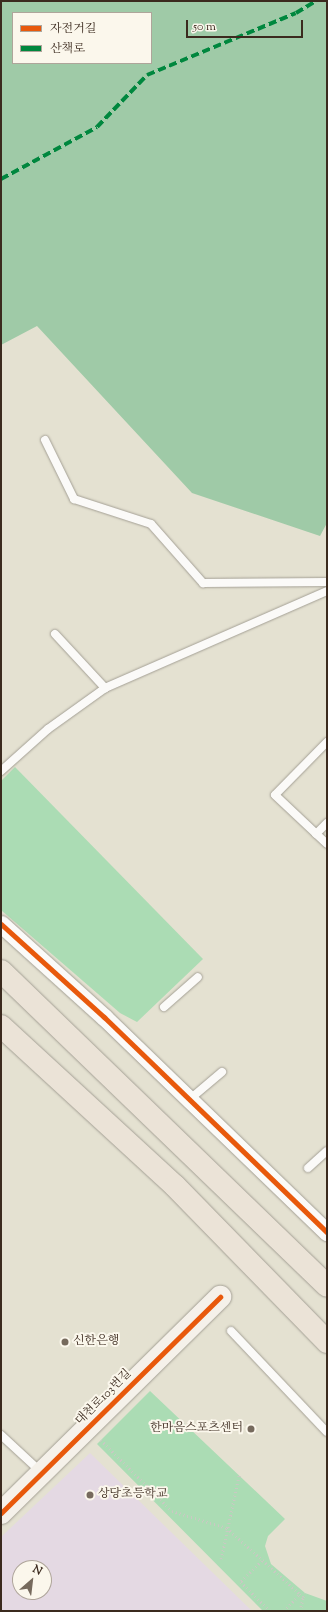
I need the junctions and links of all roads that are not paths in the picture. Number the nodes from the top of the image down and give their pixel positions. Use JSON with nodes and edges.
{"nodes":[{"id":1,"x":45,"y":440,"type":"dead end"},
{"id":2,"x":327,"y":582,"type":"edge"},
{"id":3,"x":327,"y":591,"type":"edge"},
{"id":4,"x":55,"y":634,"type":"dead end"},
{"id":5,"x":105,"y":688,"type":"junction"},
{"id":6,"x":327,"y":742,"type":"edge"},
{"id":7,"x":1,"y":771,"type":"edge"},
{"id":8,"x":327,"y":823,"type":"edge"},
{"id":9,"x":316,"y":834,"type":"junction"},
{"id":10,"x":327,"y":844,"type":"edge"},
{"id":11,"x":1,"y":924,"type":"edge"},
{"id":12,"x":1,"y":971,"type":"edge"},
{"id":13,"x":198,"y":977,"type":"dead end"},
{"id":14,"x":164,"y":1007,"type":"dead end"},
{"id":15,"x":1,"y":1026,"type":"edge"},
{"id":16,"x":222,"y":1072,"type":"dead end"},
{"id":17,"x":190,"y":1099,"type":"junction"},
{"id":18,"x":327,"y":1151,"type":"edge"},
{"id":19,"x":308,"y":1168,"type":"dead end"},
{"id":20,"x":327,"y":1232,"type":"edge"},
{"id":21,"x":327,"y":1286,"type":"edge"},
{"id":22,"x":220,"y":1297,"type":"dead end"},
{"id":23,"x":231,"y":1330,"type":"dead end"},
{"id":24,"x":327,"y":1342,"type":"edge"},
{"id":25,"x":327,"y":1432,"type":"edge"},
{"id":26,"x":1,"y":1435,"type":"edge"},
{"id":27,"x":42,"y":1473,"type":"junction"},
{"id":28,"x":1,"y":1513,"type":"edge"}],
"edges":[{"from":1,"to":2,"type":"lane"},
{"from":3,"to":5,"type":"lane"},
{"from":4,"to":5,"type":"lane"},
{"from":5,"to":7,"type":"lane"},
{"from":6,"to":9,"type":"lane"},
{"from":8,"to":9,"type":"lane"},
{"from":9,"to":10,"type":"lane"},
{"from":11,"to":17,"type":"street"},
{"from":12,"to":21,"type":"highway"},
{"from":13,"to":14,"type":"lane"},
{"from":15,"to":24,"type":"highway"},
{"from":16,"to":17,"type":"lane"},
{"from":17,"to":20,"type":"street"},
{"from":18,"to":19,"type":"lane"},
{"from":22,"to":27,"type":"street","name":"대천로103번길"},
{"from":23,"to":25,"type":"lane"},
{"from":26,"to":27,"type":"lane"},
{"from":27,"to":28,"type":"street","name":"대천로103번길"}]}
